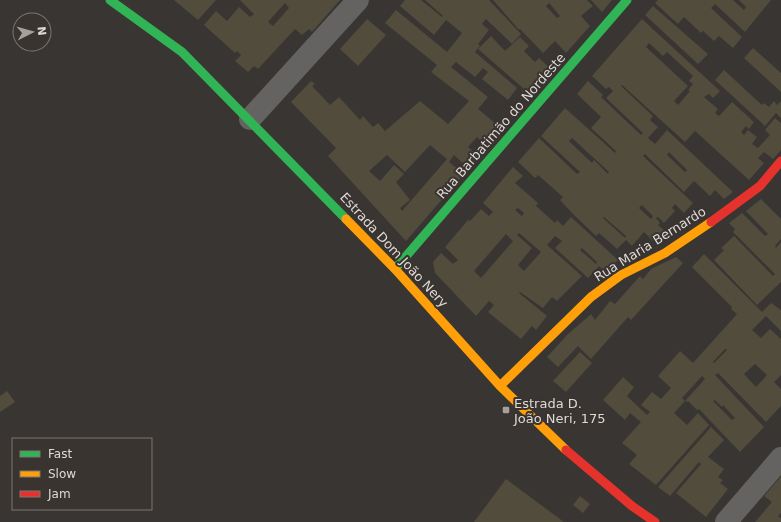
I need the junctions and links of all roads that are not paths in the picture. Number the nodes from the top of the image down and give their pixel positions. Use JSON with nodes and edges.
{"nodes":[{"id":1,"x":110,"y":0,"type":"edge"},
{"id":2,"x":358,"y":0,"type":"edge"},
{"id":3,"x":627,"y":0,"type":"edge"},
{"id":4,"x":250,"y":119,"type":"junction"},
{"id":5,"x":781,"y":161,"type":"edge"},
{"id":6,"x":395,"y":268,"type":"junction"},
{"id":7,"x":500,"y":386,"type":"junction"},
{"id":8,"x":781,"y":458,"type":"edge"},
{"id":9,"x":655,"y":522,"type":"edge"},
{"id":10,"x":726,"y":522,"type":"edge"}],
"edges":[{"from":1,"to":4,"type":"main road","name":"Estrada Dom João Nery"},
{"from":2,"to":4,"type":"street"},
{"from":3,"to":6,"type":"main road","name":"Rua Barbatimão do Nordeste"},
{"from":4,"to":6,"type":"main road","name":"Estrada Dom João Nery"},
{"from":5,"to":7,"type":"main road","name":"Rua Maria Bernardo"},
{"from":6,"to":7,"type":"main road","name":"Estrada Dom João Nery"},
{"from":7,"to":9,"type":"main road","name":"Estrada Dom João Nery"},
{"from":8,"to":10,"type":"street"}]}
